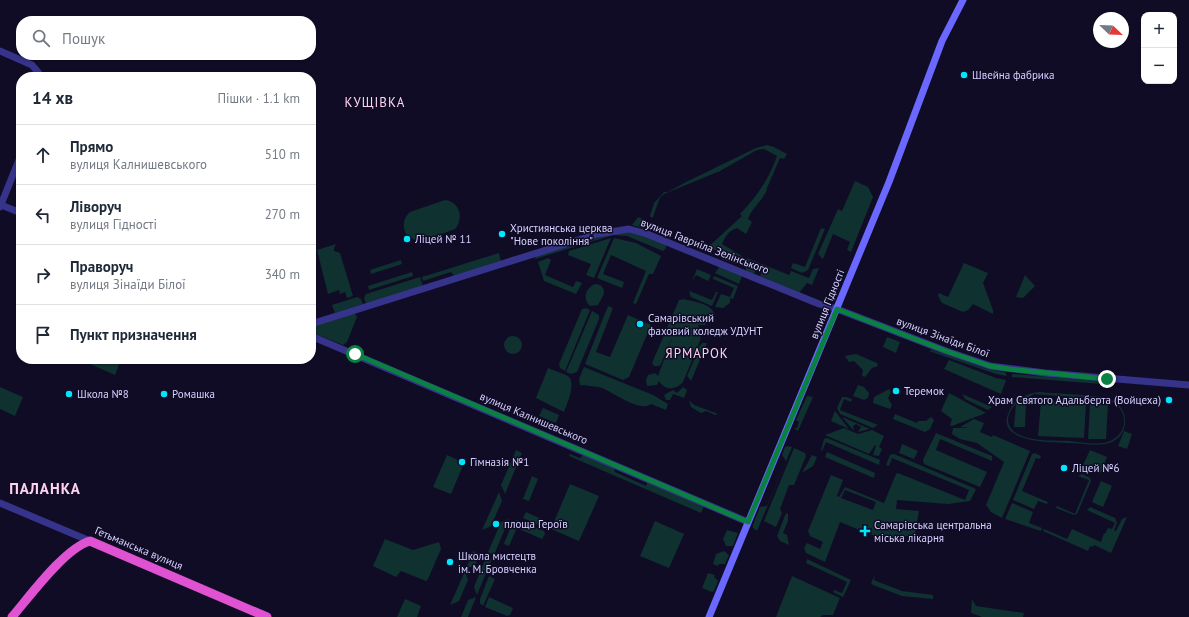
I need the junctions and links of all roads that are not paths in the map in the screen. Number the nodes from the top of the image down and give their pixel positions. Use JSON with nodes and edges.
{"nodes":[{"id":1,"x":963,"y":0,"type":"edge"},
{"id":2,"x":0,"y":50,"type":"edge"},
{"id":3,"x":16,"y":58,"type":"edge"},
{"id":4,"x":21,"y":60,"type":"edge"},
{"id":5,"x":38,"y":72,"type":"edge"},
{"id":6,"x":16,"y":168,"type":"edge"},
{"id":7,"x":1,"y":206,"type":"edge"},
{"id":8,"x":16,"y":211,"type":"edge"},
{"id":9,"x":837,"y":309,"type":"junction"},
{"id":10,"x":316,"y":322,"type":"edge"},
{"id":11,"x":316,"y":338,"type":"edge"},
{"id":12,"x":1189,"y":385,"type":"edge"},
{"id":13,"x":0,"y":503,"type":"edge"},
{"id":14,"x":748,"y":522,"type":"junction"},
{"id":15,"x":90,"y":541,"type":"junction"},
{"id":16,"x":12,"y":617,"type":"edge"},
{"id":17,"x":267,"y":617,"type":"edge"},
{"id":18,"x":709,"y":617,"type":"edge"}],
"edges":[{"from":1,"to":9,"type":"main road","name":"вулиця Гідності"},
{"from":2,"to":3,"type":"street"},
{"from":4,"to":5,"type":"street"},
{"from":6,"to":7,"type":"street"},
{"from":7,"to":8,"type":"street"},
{"from":9,"to":10,"type":"street","name":"вулиця Гавриїла Зелінського"},
{"from":9,"to":12,"type":"street","name":"вулиця Зінаїди Білої"},
{"from":9,"to":14,"type":"main road","name":"вулиця Гідності"},
{"from":11,"to":14,"type":"street","name":"вулиця Калнишевського"},
{"from":13,"to":15,"type":"street","name":"Гетьманська вулиця"},
{"from":14,"to":18,"type":"main road","name":"вулиця Гідності"},
{"from":15,"to":16,"type":"highway"},
{"from":15,"to":17,"type":"highway","name":"Гетьманська вулиця"}]}
